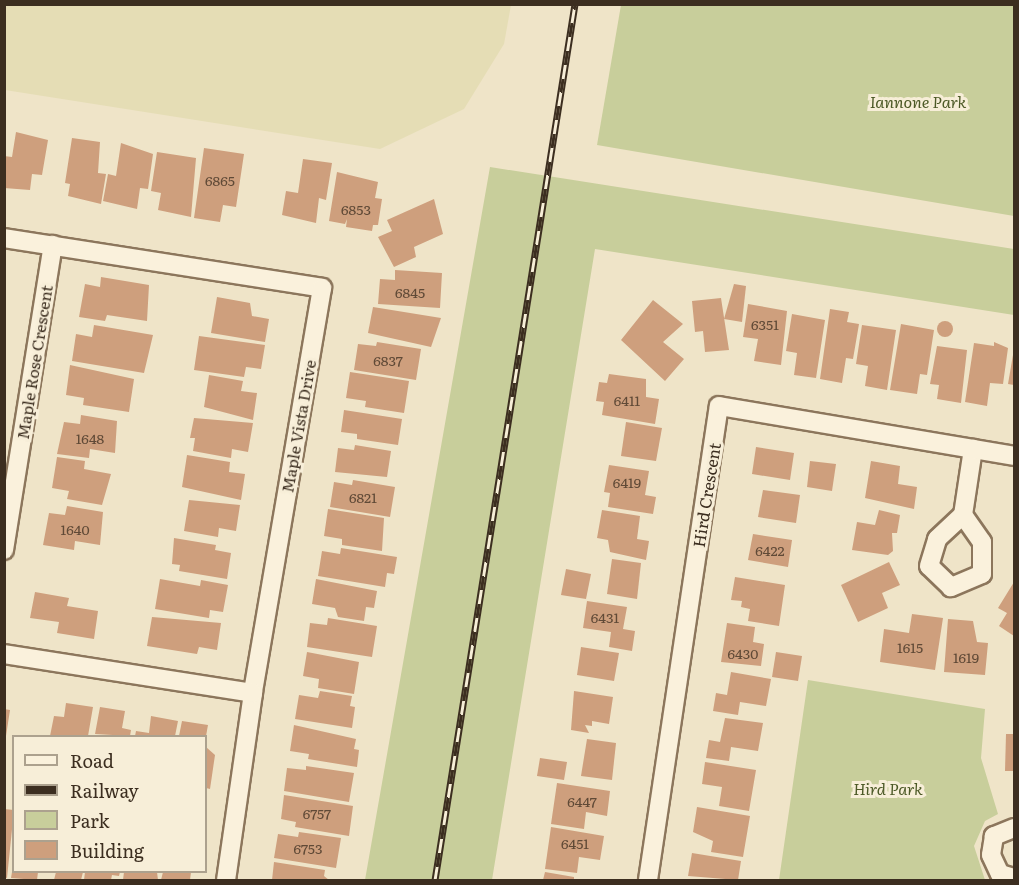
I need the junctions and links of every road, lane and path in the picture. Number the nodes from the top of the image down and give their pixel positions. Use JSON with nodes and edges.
{"nodes":[{"id":1,"x":4,"y":238,"type":"edge"},
{"id":2,"x":53,"y":245,"type":"junction"},
{"id":3,"x":974,"y":449,"type":"junction"},
{"id":4,"x":1014,"y":456,"type":"edge"},
{"id":5,"x":963,"y":515,"type":"dead end"},
{"id":6,"x":4,"y":550,"type":"edge"},
{"id":7,"x":4,"y":654,"type":"edge"},
{"id":8,"x":253,"y":693,"type":"junction"},
{"id":9,"x":1014,"y":828,"type":"edge"},
{"id":10,"x":1014,"y":878,"type":"edge"},
{"id":11,"x":226,"y":880,"type":"edge"},
{"id":12,"x":648,"y":880,"type":"edge"}],
"edges":[{"from":1,"to":2,"type":"street","name":"Maple Vista Drive"},
{"from":2,"to":6,"type":"street","name":"Maple Rose Crescent"},
{"from":2,"to":8,"type":"street","name":"Maple Vista Drive"},
{"from":3,"to":4,"type":"street","name":"Hird Crescent"},
{"from":3,"to":5,"type":"street"},
{"from":3,"to":12,"type":"street","name":"Hird Crescent"},
{"from":7,"to":8,"type":"street"},
{"from":8,"to":11,"type":"street","name":"Maple Vista Drive"},
{"from":9,"to":10,"type":"street"}]}
